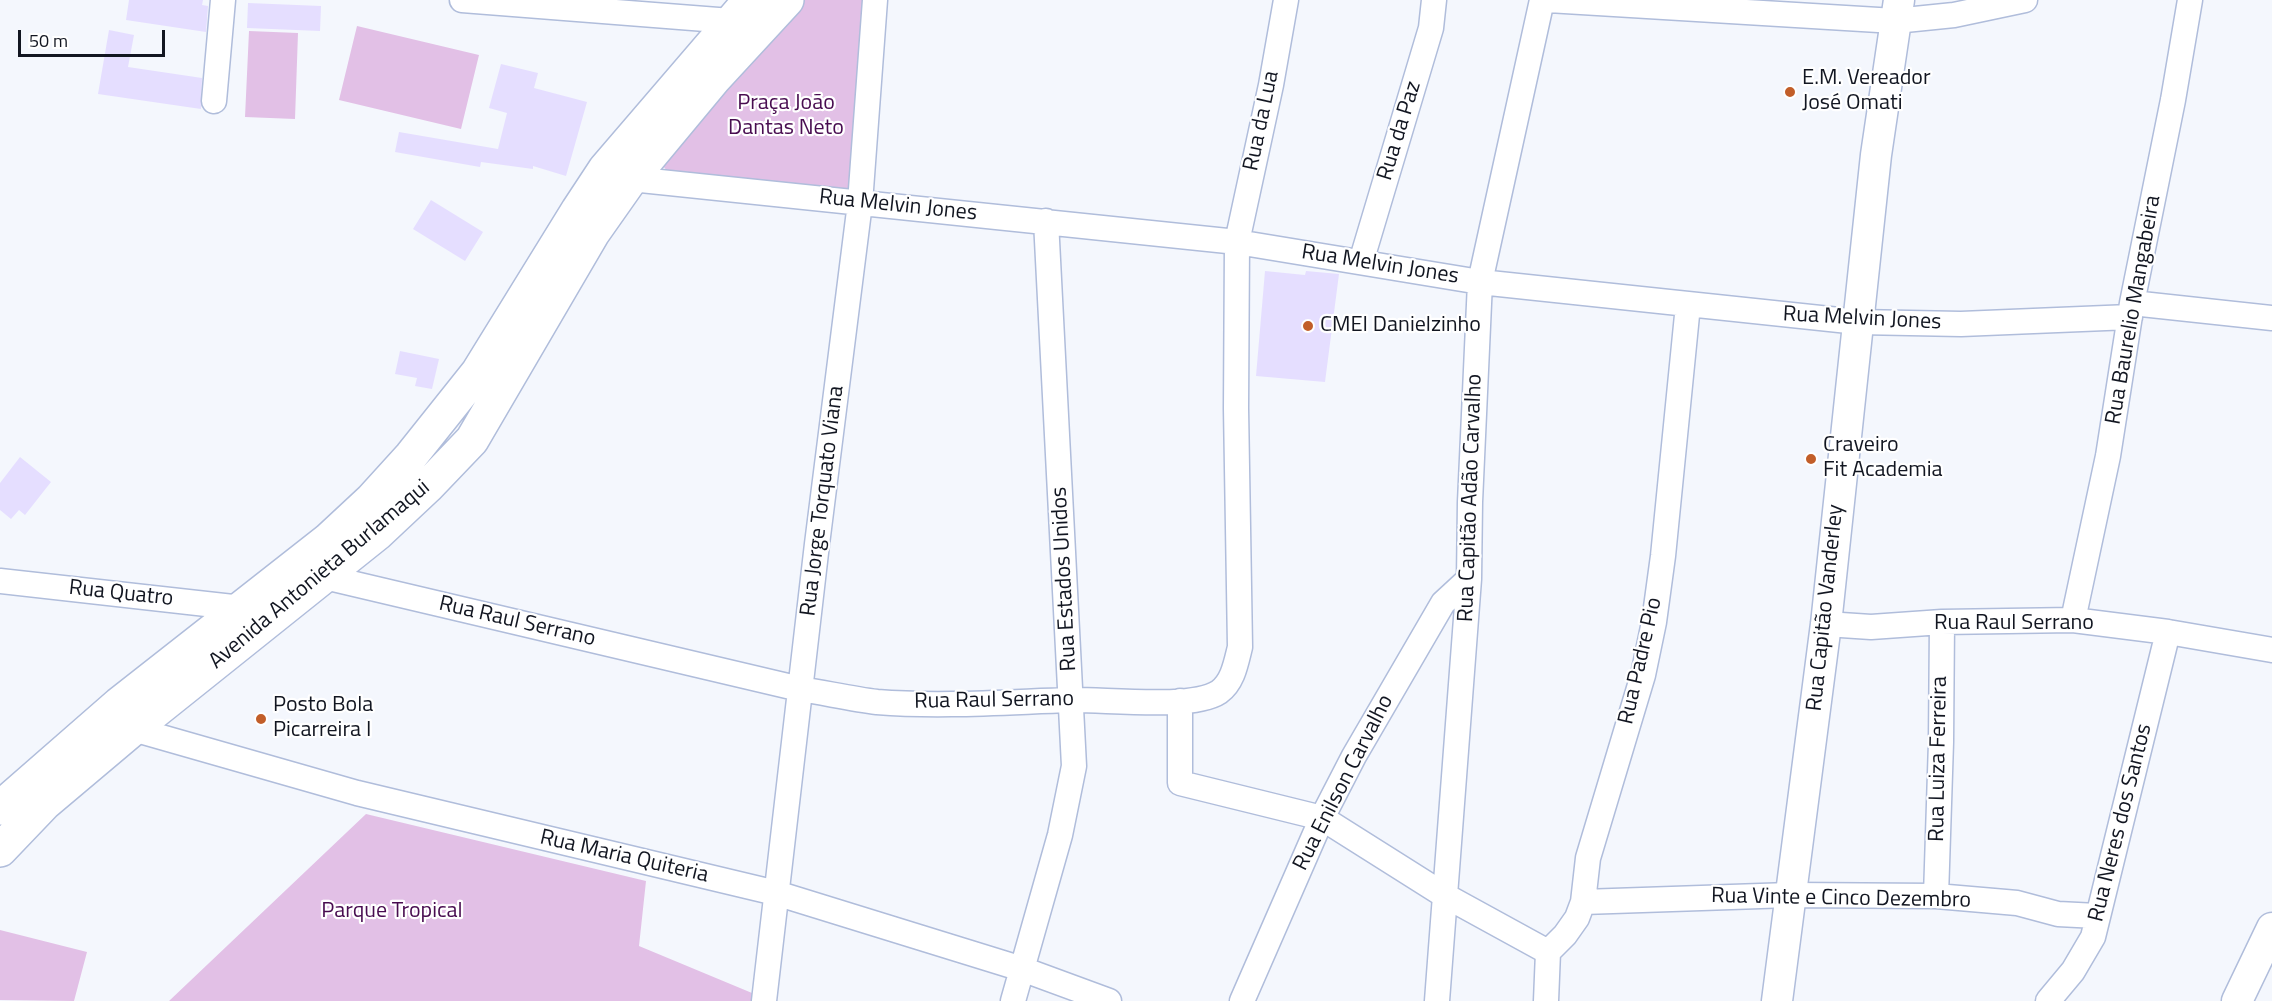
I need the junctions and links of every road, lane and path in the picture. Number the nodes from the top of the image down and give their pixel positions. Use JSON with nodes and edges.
{"nodes":[{"id":1,"x":223,"y":0,"type":"edge"},
{"id":2,"x":462,"y":0,"type":"edge"},
{"id":3,"x":787,"y":0,"type":"edge"},
{"id":4,"x":875,"y":0,"type":"edge"},
{"id":5,"x":1286,"y":0,"type":"edge"},
{"id":6,"x":1434,"y":0,"type":"edge"},
{"id":7,"x":1542,"y":0,"type":"edge"},
{"id":8,"x":1548,"y":0,"type":"edge"},
{"id":9,"x":2025,"y":0,"type":"edge"},
{"id":10,"x":2190,"y":0,"type":"edge"},
{"id":11,"x":740,"y":10,"type":"edge"},
{"id":12,"x":1897,"y":11,"type":"edge"},
{"id":13,"x":214,"y":101,"type":"dead end"},
{"id":14,"x":631,"y":178,"type":"junction"},
{"id":15,"x":860,"y":203,"type":"junction"},
{"id":16,"x":1046,"y":221,"type":"junction"},
{"id":17,"x":1237,"y":242,"type":"junction"},
{"id":18,"x":1361,"y":262,"type":"junction"},
{"id":19,"x":1480,"y":282,"type":"junction"},
{"id":20,"x":536,"y":304,"type":"junction"},
{"id":21,"x":1688,"y":305,"type":"junction"},
{"id":22,"x":2131,"y":310,"type":"junction"},
{"id":23,"x":2272,"y":318,"type":"edge"},
{"id":24,"x":1858,"y":322,"type":"junction"},
{"id":25,"x":507,"y":351,"type":"junction"},
{"id":26,"x":325,"y":577,"type":"junction"},
{"id":27,"x":1469,"y":579,"type":"junction"},
{"id":28,"x":0,"y":581,"type":"edge"},
{"id":29,"x":242,"y":608,"type":"junction"},
{"id":30,"x":2073,"y":620,"type":"junction"},
{"id":31,"x":1942,"y":622,"type":"junction"},
{"id":32,"x":1826,"y":624,"type":"junction"},
{"id":33,"x":2168,"y":632,"type":"junction"},
{"id":34,"x":2272,"y":650,"type":"edge"},
{"id":35,"x":801,"y":689,"type":"junction"},
{"id":36,"x":156,"y":693,"type":"junction"},
{"id":37,"x":1071,"y":700,"type":"junction"},
{"id":38,"x":1180,"y":701,"type":"junction"},
{"id":39,"x":123,"y":719,"type":"junction"},
{"id":40,"x":1,"y":807,"type":"edge"},
{"id":41,"x":1322,"y":819,"type":"junction"},
{"id":42,"x":0,"y":850,"type":"edge"},
{"id":43,"x":776,"y":893,"type":"junction"},
{"id":44,"x":1444,"y":895,"type":"junction"},
{"id":45,"x":1790,"y":895,"type":"junction"},
{"id":46,"x":1936,"y":896,"type":"junction"},
{"id":47,"x":1583,"y":902,"type":"junction"},
{"id":48,"x":2097,"y":916,"type":"junction"},
{"id":49,"x":2272,"y":928,"type":"edge"},
{"id":50,"x":1548,"y":952,"type":"junction"},
{"id":51,"x":1022,"y":969,"type":"junction"},
{"id":52,"x":764,"y":1001,"type":"edge"},
{"id":53,"x":1013,"y":1001,"type":"edge"},
{"id":54,"x":1109,"y":1001,"type":"edge"},
{"id":55,"x":1242,"y":1001,"type":"edge"},
{"id":56,"x":1437,"y":1001,"type":"edge"},
{"id":57,"x":1546,"y":1001,"type":"edge"},
{"id":58,"x":1777,"y":1001,"type":"edge"},
{"id":59,"x":2048,"y":1001,"type":"edge"},
{"id":60,"x":2237,"y":1001,"type":"edge"}],
"edges":[{"from":1,"to":13,"type":"street"},
{"from":2,"to":11,"type":"street"},
{"from":3,"to":14,"type":"main road","name":"Avenida Antonieta Burlamaqui"},
{"from":4,"to":15,"type":"street","name":"Rua Jorge Torquato Viana"},
{"from":5,"to":17,"type":"street","name":"Rua da Lua"},
{"from":6,"to":18,"type":"street","name":"Rua da Paz"},
{"from":7,"to":19,"type":"street","name":"Rua Capitão Adão Carvalho"},
{"from":8,"to":12,"type":"street"},
{"from":9,"to":12,"type":"street"},
{"from":10,"to":22,"type":"street","name":"Rua Baurelio Mangabeira"},
{"from":11,"to":20,"type":"main road","name":"Avenida Antonieta Burlamaqui"},
{"from":12,"to":24,"type":"street","name":"Rua Capitão Vanderley"},
{"from":14,"to":15,"type":"street","name":"Rua Melvin Jones"},
{"from":14,"to":20,"type":"main road","name":"Avenida Antonieta Burlamaqui"},
{"from":15,"to":16,"type":"street","name":"Rua Melvin Jones"},
{"from":15,"to":35,"type":"street","name":"Rua Jorge Torquato Viana"},
{"from":16,"to":17,"type":"street","name":"Rua Melvin Jones"},
{"from":16,"to":37,"type":"street","name":"Rua Estados Unidos"},
{"from":17,"to":18,"type":"street","name":"Rua Melvin Jones"},
{"from":17,"to":38,"type":"street","name":"Rua Raul Serrano"},
{"from":18,"to":19,"type":"street","name":"Rua Melvin Jones"},
{"from":19,"to":21,"type":"street","name":"Rua Melvin Jones"},
{"from":19,"to":27,"type":"street","name":"Rua Capitão Adão Carvalho"},
{"from":20,"to":25,"type":"main road","name":"Avenida Antonieta Burlamaqui"},
{"from":21,"to":24,"type":"street","name":"Rua Melvin Jones"},
{"from":21,"to":47,"type":"street","name":"Rua Padre Pio"},
{"from":22,"to":23,"type":"street","name":"Rua Melvin Jones"},
{"from":22,"to":24,"type":"street","name":"Rua Melvin Jones"},
{"from":22,"to":30,"type":"street","name":"Rua Baurelio Mangabeira"},
{"from":24,"to":32,"type":"street","name":"Rua Capitão Vanderley"},
{"from":25,"to":26,"type":"main road","name":"Avenida Antonieta Burlamaqui"},
{"from":25,"to":29,"type":"main road","name":"Avenida Antonieta Burlamaqui"},
{"from":26,"to":35,"type":"street","name":"Rua Raul Serrano"},
{"from":26,"to":36,"type":"main road","name":"Avenida Antonieta Burlamaqui"},
{"from":27,"to":41,"type":"street","name":"Rua Enilson Carvalho"},
{"from":27,"to":44,"type":"street","name":"Rua Capitão Adão Carvalho"},
{"from":28,"to":29,"type":"street","name":"Rua Quatro"},
{"from":29,"to":36,"type":"main road","name":"Avenida Antonieta Burlamaqui"},
{"from":30,"to":31,"type":"street","name":"Rua Raul Serrano"},
{"from":30,"to":33,"type":"street","name":"Rua Raul Serrano"},
{"from":31,"to":32,"type":"street","name":"Rua Raul Serrano"},
{"from":31,"to":46,"type":"street","name":"Rua Luiza Ferreira"},
{"from":32,"to":45,"type":"street","name":"Rua Capitão Vanderley"},
{"from":33,"to":34,"type":"street","name":"Rua Raul Serrano"},
{"from":33,"to":48,"type":"street","name":"Rua Neres dos Santos"},
{"from":35,"to":37,"type":"street","name":"Rua Raul Serrano"},
{"from":35,"to":43,"type":"street","name":"Rua Jorge Torquato Viana"},
{"from":36,"to":39,"type":"main road","name":"Avenida Antonieta Burlamaqui"},
{"from":37,"to":38,"type":"street","name":"Rua Raul Serrano"},
{"from":37,"to":51,"type":"street","name":"Rua Estados Unidos"},
{"from":38,"to":41,"type":"street"},
{"from":39,"to":40,"type":"main road","name":"Avenida Antonieta Burlamaqui"},
{"from":39,"to":42,"type":"main road","name":"Avenida Antonieta Burlamaqui"},
{"from":39,"to":43,"type":"street","name":"Rua Maria Quiteria"},
{"from":41,"to":44,"type":"street"},
{"from":41,"to":55,"type":"street","name":"Rua Enilson Carvalho"},
{"from":43,"to":51,"type":"street","name":"Rua Maria Quiteria"},
{"from":43,"to":52,"type":"street","name":"Rua Jorge Torquato Viana"},
{"from":44,"to":50,"type":"street"},
{"from":44,"to":56,"type":"street","name":"Rua Capitão Adão Carvalho"},
{"from":45,"to":46,"type":"street","name":"Rua Vinte e Cinco Dezembro"},
{"from":45,"to":47,"type":"street","name":"Rua Vinte e Cinco Dezembro"},
{"from":45,"to":58,"type":"street","name":"Rua Capitão Vanderley"},
{"from":46,"to":48,"type":"street","name":"Rua Vinte e Cinco Dezembro"},
{"from":47,"to":50,"type":"street","name":"Rua Padre Pio"},
{"from":48,"to":59,"type":"street","name":"Rua Neres dos Santos"},
{"from":49,"to":60,"type":"street"},
{"from":50,"to":57,"type":"street"},
{"from":51,"to":53,"type":"street","name":"Rua Estados Unidos"},
{"from":51,"to":54,"type":"street","name":"Rua Maria Quiteria"}]}
